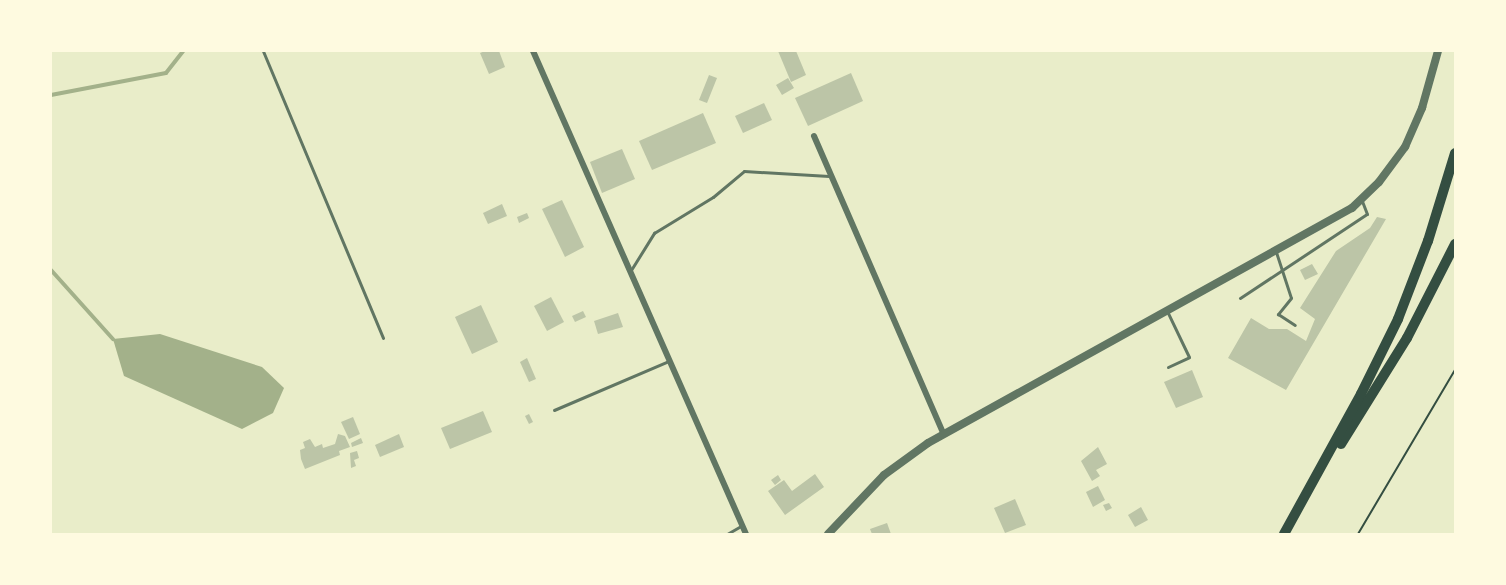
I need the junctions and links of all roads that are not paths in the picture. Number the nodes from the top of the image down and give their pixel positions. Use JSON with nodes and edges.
{"nodes":[{"id":1,"x":263,"y":51,"type":"edge"},
{"id":2,"x":533,"y":51,"type":"edge"},
{"id":3,"x":1438,"y":51,"type":"edge"},
{"id":4,"x":814,"y":136,"type":"dead end"},
{"id":5,"x":1455,"y":153,"type":"edge"},
{"id":6,"x":832,"y":176,"type":"junction"},
{"id":7,"x":1362,"y":200,"type":"junction"},
{"id":8,"x":1455,"y":244,"type":"edge"},
{"id":9,"x":1276,"y":252,"type":"junction"},
{"id":10,"x":630,"y":271,"type":"junction"},
{"id":11,"x":1281,"y":273,"type":"junction"},
{"id":12,"x":1240,"y":298,"type":"dead end"},
{"id":13,"x":1167,"y":311,"type":"junction"},
{"id":14,"x":1295,"y":325,"type":"dead end"},
{"id":15,"x":384,"y":338,"type":"dead end"},
{"id":16,"x":669,"y":361,"type":"junction"},
{"id":17,"x":1168,"y":367,"type":"dead end"},
{"id":18,"x":555,"y":410,"type":"dead end"},
{"id":19,"x":943,"y":433,"type":"junction"},
{"id":20,"x":1306,"y":497,"type":"junction"},
{"id":21,"x":741,"y":525,"type":"junction"},
{"id":22,"x":727,"y":534,"type":"edge"},
{"id":23,"x":747,"y":534,"type":"edge"},
{"id":24,"x":828,"y":534,"type":"edge"},
{"id":25,"x":1284,"y":534,"type":"edge"}],
"edges":[{"from":1,"to":15,"type":"lane"},
{"from":2,"to":10,"type":"street"},
{"from":3,"to":7,"type":"street"},
{"from":4,"to":6,"type":"street"},
{"from":5,"to":20,"type":"main road"},
{"from":6,"to":10,"type":"lane"},
{"from":6,"to":19,"type":"street"},
{"from":7,"to":9,"type":"street"},
{"from":7,"to":11,"type":"lane"},
{"from":8,"to":20,"type":"main road"},
{"from":9,"to":11,"type":"lane"},
{"from":9,"to":13,"type":"street"},
{"from":10,"to":16,"type":"street"},
{"from":11,"to":12,"type":"lane"},
{"from":11,"to":14,"type":"lane"},
{"from":13,"to":17,"type":"lane"},
{"from":13,"to":19,"type":"street"},
{"from":16,"to":18,"type":"lane"},
{"from":16,"to":21,"type":"street"},
{"from":19,"to":24,"type":"street"},
{"from":20,"to":25,"type":"main road"},
{"from":21,"to":22,"type":"lane"},
{"from":21,"to":23,"type":"street"}]}
